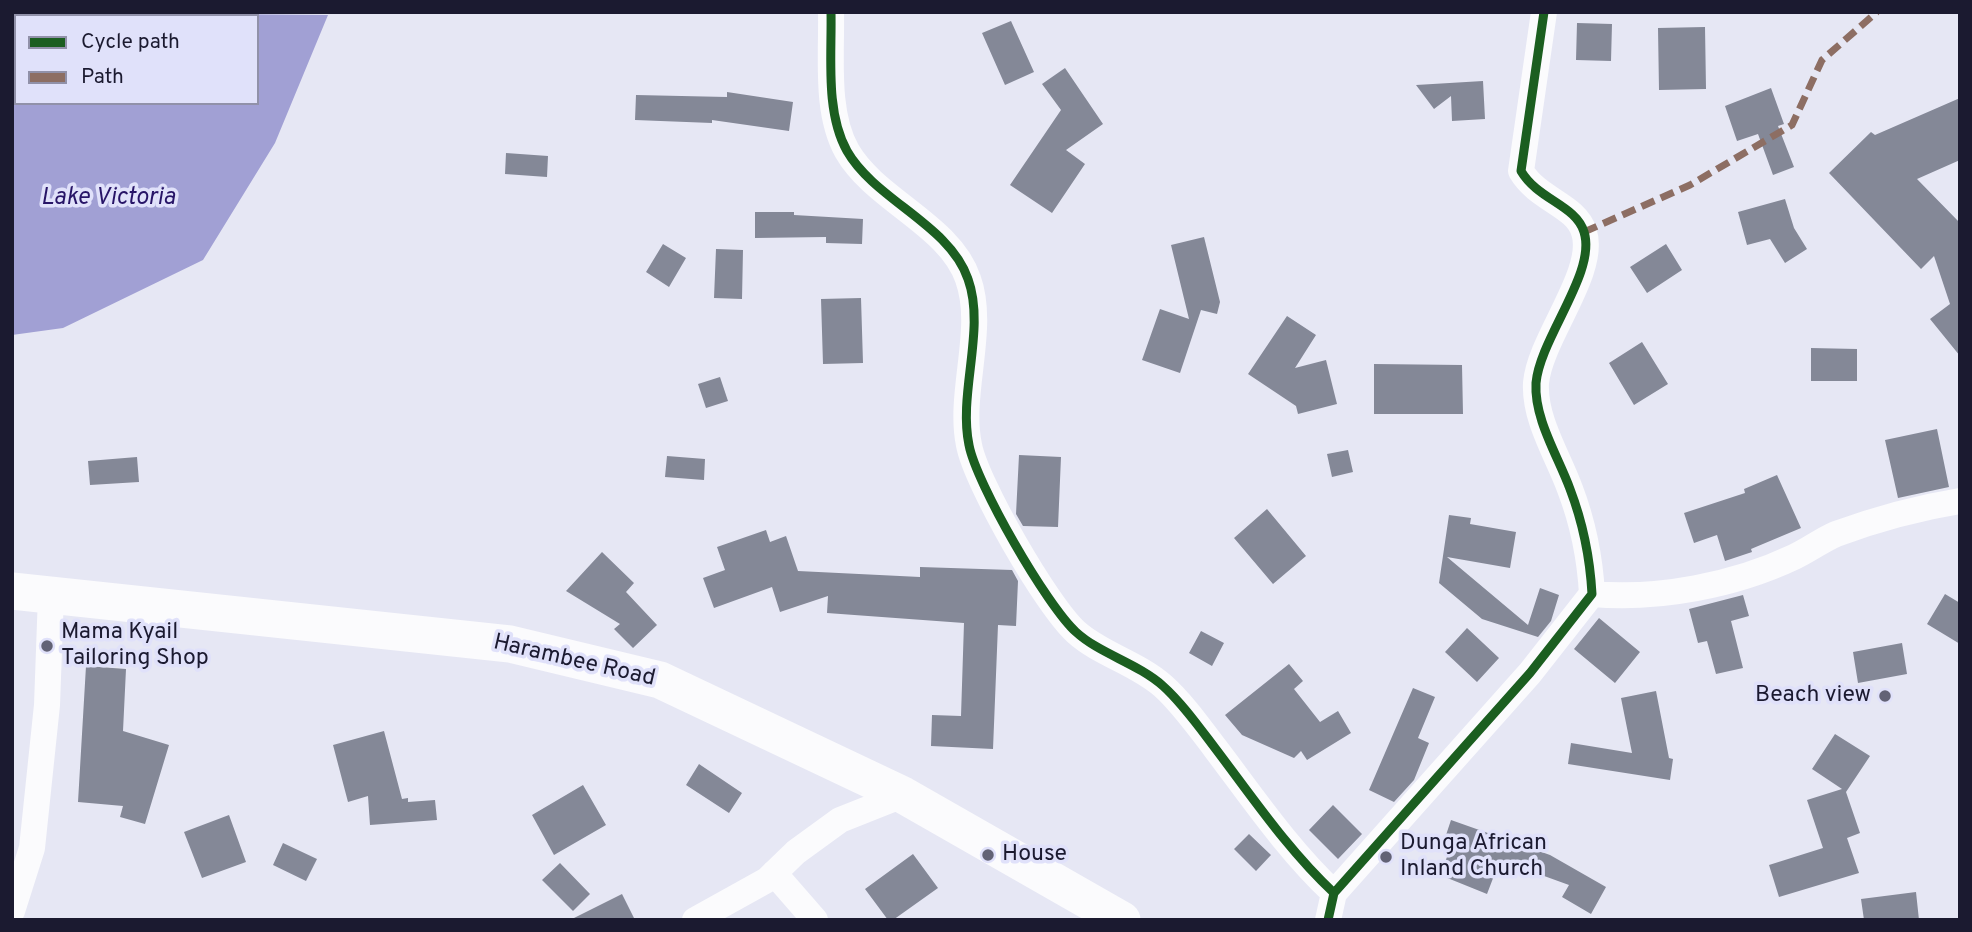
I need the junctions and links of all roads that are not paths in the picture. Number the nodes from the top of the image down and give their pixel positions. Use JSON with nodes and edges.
{"nodes":[{"id":1,"x":831,"y":12,"type":"edge"},
{"id":2,"x":1544,"y":12,"type":"edge"},
{"id":3,"x":1960,"y":501,"type":"edge"},
{"id":4,"x":12,"y":591,"type":"edge"},
{"id":5,"x":1592,"y":594,"type":"junction"},
{"id":6,"x":51,"y":596,"type":"junction"},
{"id":7,"x":903,"y":794,"type":"junction"},
{"id":8,"x":774,"y":873,"type":"junction"},
{"id":9,"x":1334,"y":893,"type":"junction"},
{"id":10,"x":12,"y":911,"type":"edge"},
{"id":11,"x":695,"y":920,"type":"edge"},
{"id":12,"x":815,"y":920,"type":"edge"},
{"id":13,"x":1122,"y":920,"type":"edge"},
{"id":14,"x":1328,"y":920,"type":"edge"}],
"edges":[{"from":1,"to":9,"type":"street"},
{"from":2,"to":5,"type":"street"},
{"from":3,"to":5,"type":"street"},
{"from":4,"to":6,"type":"main road","name":"Harambee Road"},
{"from":5,"to":9,"type":"street"},
{"from":6,"to":7,"type":"main road","name":"Harambee Road"},
{"from":6,"to":10,"type":"street"},
{"from":7,"to":8,"type":"street"},
{"from":7,"to":13,"type":"main road","name":"Harambee Road"},
{"from":8,"to":11,"type":"street"},
{"from":8,"to":12,"type":"street"},
{"from":9,"to":14,"type":"street"}]}
